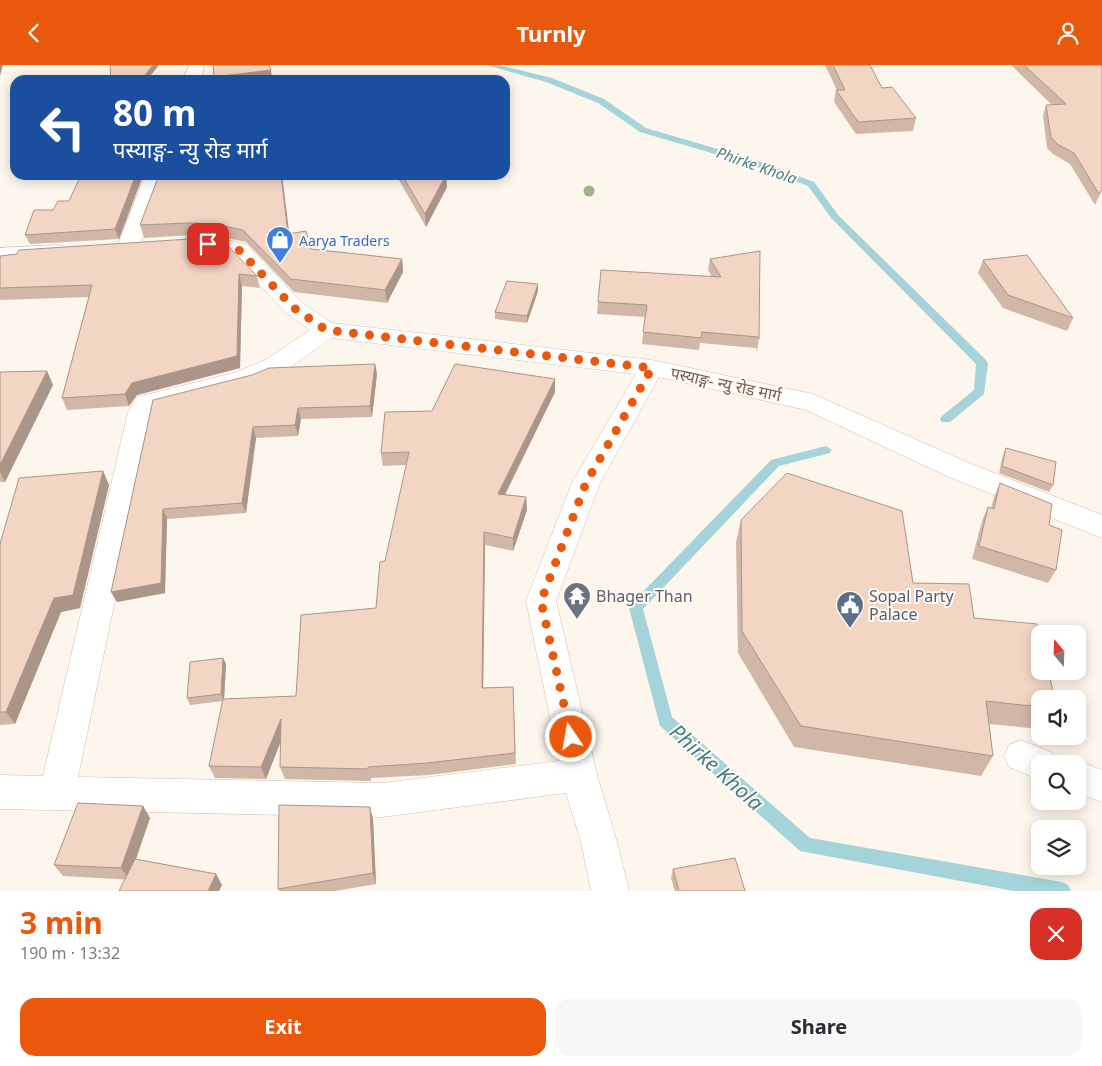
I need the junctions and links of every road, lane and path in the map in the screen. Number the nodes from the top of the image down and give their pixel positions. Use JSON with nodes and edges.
{"nodes":[{"id":1,"x":155,"y":180,"type":"edge"},
{"id":2,"x":79,"y":250,"type":"edge"},
{"id":3,"x":0,"y":255,"type":"edge"},
{"id":4,"x":326,"y":330,"type":"junction"},
{"id":5,"x":652,"y":368,"type":"junction"},
{"id":6,"x":1102,"y":527,"type":"edge"},
{"id":7,"x":580,"y":775,"type":"junction"},
{"id":8,"x":1086,"y":780,"type":"edge"},
{"id":9,"x":1102,"y":786,"type":"edge"},
{"id":10,"x":0,"y":791,"type":"edge"},
{"id":11,"x":57,"y":792,"type":"junction"},
{"id":12,"x":610,"y":891,"type":"edge"}],
"edges":[{"from":1,"to":4,"type":"street","name":"पस्याङ्ग- न्यु रोड मार्ग"},
{"from":2,"to":3,"type":"street"},
{"from":4,"to":5,"type":"street","name":"पस्याङ्ग- न्यु रोड मार्ग"},
{"from":4,"to":11,"type":"street"},
{"from":5,"to":6,"type":"street","name":"पस्याङ्ग- न्यु रोड मार्ग"},
{"from":5,"to":7,"type":"street"},
{"from":7,"to":11,"type":"street"},
{"from":7,"to":12,"type":"street"},
{"from":8,"to":9,"type":"street"},
{"from":10,"to":11,"type":"street"}]}
